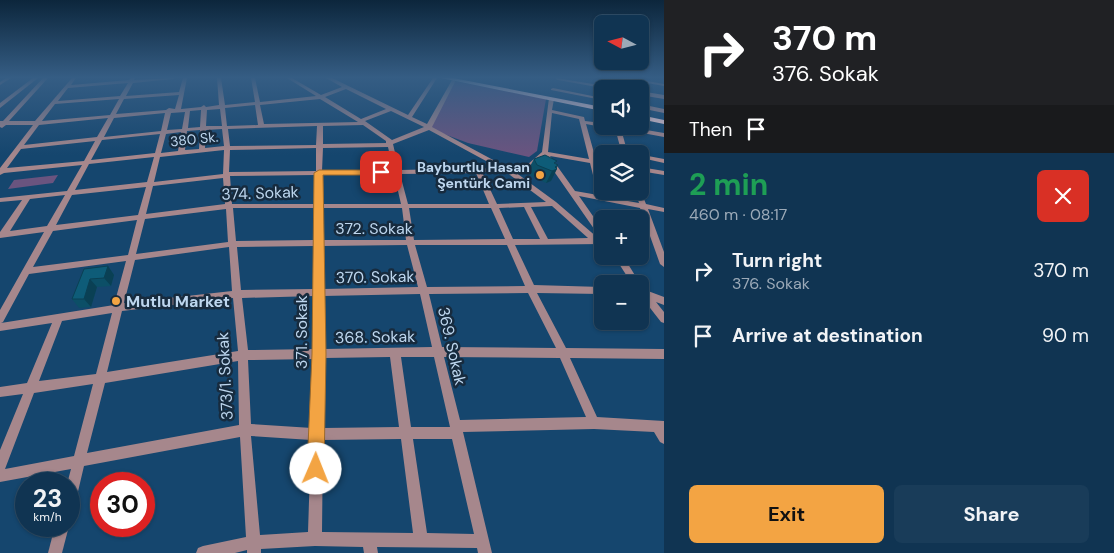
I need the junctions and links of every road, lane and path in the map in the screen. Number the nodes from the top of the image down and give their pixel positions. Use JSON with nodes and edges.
{"nodes":[{"id":1,"x":258,"y":103,"type":"edge"},
{"id":2,"x":22,"y":104,"type":"edge"},
{"id":3,"x":51,"y":104,"type":"edge"},
{"id":4,"x":118,"y":104,"type":"edge"},
{"id":5,"x":176,"y":104,"type":"edge"},
{"id":6,"x":249,"y":104,"type":"edge"},
{"id":7,"x":332,"y":104,"type":"edge"},
{"id":8,"x":380,"y":104,"type":"edge"},
{"id":9,"x":418,"y":104,"type":"edge"},
{"id":10,"x":441,"y":104,"type":"edge"},
{"id":11,"x":551,"y":104,"type":"edge"},
{"id":12,"x":581,"y":104,"type":"edge"},
{"id":13,"x":223,"y":106,"type":"junction"},
{"id":14,"x":594,"y":106,"type":"edge"},
{"id":15,"x":204,"y":107,"type":"junction"},
{"id":16,"x":649,"y":108,"type":"edge"},
{"id":17,"x":188,"y":109,"type":"junction"},
{"id":18,"x":390,"y":109,"type":"junction"},
{"id":19,"x":173,"y":110,"type":"junction"},
{"id":20,"x":550,"y":111,"type":"junction"},
{"id":21,"x":664,"y":111,"type":"edge"},
{"id":22,"x":111,"y":116,"type":"junction"},
{"id":23,"x":409,"y":118,"type":"junction"},
{"id":24,"x":649,"y":118,"type":"edge"},
{"id":25,"x":582,"y":120,"type":"junction"},
{"id":26,"x":592,"y":120,"type":"dead end"},
{"id":27,"x":664,"y":121,"type":"edge"},
{"id":28,"x":37,"y":122,"type":"junction"},
{"id":29,"x":363,"y":122,"type":"junction"},
{"id":30,"x":260,"y":123,"type":"junction"},
{"id":31,"x":594,"y":123,"type":"edge"},
{"id":32,"x":225,"y":124,"type":"junction"},
{"id":33,"x":2,"y":125,"type":"edge"},
{"id":34,"x":320,"y":125,"type":"junction"},
{"id":35,"x":204,"y":128,"type":"junction"},
{"id":36,"x":428,"y":128,"type":"junction"},
{"id":37,"x":186,"y":130,"type":"junction"},
{"id":38,"x":163,"y":132,"type":"junction"},
{"id":39,"x":661,"y":135,"type":"edge"},
{"id":40,"x":99,"y":138,"type":"junction"},
{"id":41,"x":389,"y":144,"type":"junction"},
{"id":42,"x":664,"y":145,"type":"edge"},
{"id":43,"x":321,"y":146,"type":"junction"},
{"id":44,"x":20,"y":147,"type":"junction"},
{"id":45,"x":227,"y":148,"type":"junction"},
{"id":46,"x":202,"y":150,"type":"junction"},
{"id":47,"x":181,"y":153,"type":"junction"},
{"id":48,"x":545,"y":153,"type":"junction"},
{"id":49,"x":156,"y":156,"type":"junction"},
{"id":50,"x":649,"y":158,"type":"edge"},
{"id":51,"x":592,"y":161,"type":"junction"},
{"id":52,"x":664,"y":161,"type":"edge"},
{"id":53,"x":86,"y":162,"type":"junction"},
{"id":54,"x":594,"y":168,"type":"edge"},
{"id":55,"x":478,"y":170,"type":"junction"},
{"id":56,"x":507,"y":170,"type":"junction"},
{"id":57,"x":649,"y":170,"type":"edge"},
{"id":58,"x":0,"y":172,"type":"edge"},
{"id":59,"x":397,"y":172,"type":"junction"},
{"id":60,"x":319,"y":173,"type":"junction"},
{"id":61,"x":664,"y":173,"type":"edge"},
{"id":62,"x":226,"y":175,"type":"junction"},
{"id":63,"x":149,"y":184,"type":"junction"},
{"id":64,"x":70,"y":192,"type":"junction"},
{"id":65,"x":574,"y":193,"type":"junction"},
{"id":66,"x":28,"y":197,"type":"junction"},
{"id":67,"x":594,"y":197,"type":"edge"},
{"id":68,"x":0,"y":200,"type":"edge"},
{"id":69,"x":612,"y":200,"type":"edge"},
{"id":70,"x":642,"y":200,"type":"edge"},
{"id":71,"x":553,"y":204,"type":"junction"},
{"id":72,"x":526,"y":205,"type":"junction"},
{"id":73,"x":229,"y":206,"type":"junction"},
{"id":74,"x":318,"y":206,"type":"junction"},
{"id":75,"x":404,"y":206,"type":"junction"},
{"id":76,"x":495,"y":206,"type":"junction"},
{"id":77,"x":644,"y":206,"type":"junction"},
{"id":78,"x":664,"y":210,"type":"edge"},
{"id":79,"x":141,"y":217,"type":"junction"},
{"id":80,"x":594,"y":228,"type":"edge"},
{"id":81,"x":51,"y":229,"type":"junction"},
{"id":82,"x":2,"y":235,"type":"edge"},
{"id":83,"x":594,"y":235,"type":"edge"},
{"id":84,"x":594,"y":239,"type":"edge"},
{"id":85,"x":510,"y":241,"type":"junction"},
{"id":86,"x":545,"y":241,"type":"junction"},
{"id":87,"x":410,"y":242,"type":"junction"},
{"id":88,"x":319,"y":243,"type":"junction"},
{"id":89,"x":232,"y":244,"type":"junction"},
{"id":90,"x":130,"y":258,"type":"junction"},
{"id":91,"x":664,"y":264,"type":"edge"},
{"id":92,"x":27,"y":271,"type":"junction"},
{"id":93,"x":531,"y":289,"type":"junction"},
{"id":94,"x":594,"y":290,"type":"edge"},
{"id":95,"x":424,"y":291,"type":"junction"},
{"id":96,"x":319,"y":293,"type":"junction"},
{"id":97,"x":236,"y":294,"type":"junction"},
{"id":98,"x":649,"y":294,"type":"edge"},
{"id":99,"x":649,"y":301,"type":"edge"},
{"id":100,"x":664,"y":301,"type":"edge"},
{"id":101,"x":117,"y":308,"type":"junction"},
{"id":102,"x":59,"y":317,"type":"junction"},
{"id":103,"x":0,"y":319,"type":"edge"},
{"id":104,"x":664,"y":319,"type":"edge"},
{"id":105,"x":0,"y":327,"type":"edge"},
{"id":106,"x":438,"y":352,"type":"junction"},
{"id":107,"x":563,"y":353,"type":"junction"},
{"id":108,"x":319,"y":354,"type":"junction"},
{"id":109,"x":395,"y":354,"type":"junction"},
{"id":110,"x":664,"y":354,"type":"edge"},
{"id":111,"x":243,"y":355,"type":"junction"},
{"id":112,"x":101,"y":378,"type":"junction"},
{"id":113,"x":32,"y":387,"type":"junction"},
{"id":114,"x":0,"y":392,"type":"edge"},
{"id":115,"x":594,"y":424,"type":"junction"},
{"id":116,"x":455,"y":429,"type":"junction"},
{"id":117,"x":245,"y":430,"type":"junction"},
{"id":118,"x":662,"y":431,"type":"edge"},
{"id":119,"x":405,"y":433,"type":"junction"},
{"id":120,"x":316,"y":434,"type":"junction"},
{"id":121,"x":80,"y":460,"type":"junction"},
{"id":122,"x":0,"y":465,"type":"edge"},
{"id":123,"x":77,"y":472,"type":"edge"},
{"id":124,"x":0,"y":476,"type":"edge"},
{"id":125,"x":59,"y":537,"type":"edge"},
{"id":126,"x":315,"y":540,"type":"junction"},
{"id":127,"x":420,"y":540,"type":"junction"},
{"id":128,"x":370,"y":547,"type":"edge"},
{"id":129,"x":483,"y":547,"type":"edge"},
{"id":130,"x":254,"y":548,"type":"edge"},
{"id":131,"x":54,"y":553,"type":"edge"},
{"id":132,"x":205,"y":553,"type":"edge"}],
"edges":[{"from":1,"to":30,"type":"street"},
{"from":2,"to":33,"type":"street"},
{"from":3,"to":28,"type":"street"},
{"from":4,"to":22,"type":"street"},
{"from":5,"to":19,"type":"street"},
{"from":6,"to":13,"type":"street"},
{"from":7,"to":29,"type":"street"},
{"from":8,"to":18,"type":"street"},
{"from":9,"to":23,"type":"street"},
{"from":10,"to":36,"type":"street"},
{"from":11,"to":20,"type":"street"},
{"from":12,"to":14,"type":"main road"},
{"from":13,"to":15,"type":"street"},
{"from":13,"to":32,"type":"street","name":"373/1. Sokak"},
{"from":15,"to":17,"type":"street"},
{"from":15,"to":35,"type":"street"},
{"from":16,"to":21,"type":"street"},
{"from":17,"to":19,"type":"street"},
{"from":17,"to":37,"type":"street"},
{"from":18,"to":23,"type":"street"},
{"from":18,"to":29,"type":"street"},
{"from":19,"to":22,"type":"street"},
{"from":19,"to":38,"type":"street"},
{"from":20,"to":25,"type":"street"},
{"from":20,"to":48,"type":"street"},
{"from":22,"to":28,"type":"street"},
{"from":22,"to":40,"type":"street"},
{"from":23,"to":36,"type":"street"},
{"from":24,"to":27,"type":"main road"},
{"from":25,"to":26,"type":"street"},
{"from":25,"to":31,"type":"street"},
{"from":25,"to":51,"type":"street"},
{"from":28,"to":33,"type":"street"},
{"from":28,"to":44,"type":"street"},
{"from":29,"to":34,"type":"street"},
{"from":29,"to":41,"type":"street"},
{"from":30,"to":32,"type":"street"},
{"from":30,"to":34,"type":"street"},
{"from":32,"to":35,"type":"street"},
{"from":32,"to":45,"type":"street","name":"373/1. Sokak"},
{"from":34,"to":43,"type":"street","name":"371. Sokak"},
{"from":35,"to":37,"type":"street"},
{"from":35,"to":46,"type":"street"},
{"from":36,"to":41,"type":"street","name":"380 Sk."},
{"from":36,"to":56,"type":"street"},
{"from":37,"to":38,"type":"street"},
{"from":37,"to":47,"type":"street"},
{"from":38,"to":40,"type":"street"},
{"from":38,"to":49,"type":"street"},
{"from":39,"to":42,"type":"street"},
{"from":40,"to":44,"type":"street"},
{"from":40,"to":53,"type":"street"},
{"from":41,"to":43,"type":"street","name":"380 Sk."},
{"from":41,"to":59,"type":"street","name":"369. Sokak"},
{"from":43,"to":45,"type":"street","name":"380 Sk."},
{"from":43,"to":60,"type":"street","name":"371. Sokak"},
{"from":44,"to":58,"type":"street"},
{"from":45,"to":46,"type":"street","name":"380 Sk."},
{"from":45,"to":62,"type":"street","name":"373/1. Sokak"},
{"from":46,"to":47,"type":"street","name":"380 Sk."},
{"from":47,"to":49,"type":"street","name":"380 Sk."},
{"from":48,"to":51,"type":"street"},
{"from":48,"to":56,"type":"street"},
{"from":48,"to":65,"type":"street"},
{"from":49,"to":53,"type":"street","name":"380 Sk."},
{"from":49,"to":63,"type":"street"},
{"from":50,"to":52,"type":"street"},
{"from":51,"to":54,"type":"street"},
{"from":53,"to":58,"type":"street","name":"380 Sk."},
{"from":53,"to":64,"type":"street"},
{"from":55,"to":56,"type":"street"},
{"from":55,"to":59,"type":"street"},
{"from":55,"to":76,"type":"street"},
{"from":56,"to":71,"type":"street"},
{"from":57,"to":61,"type":"street"},
{"from":59,"to":60,"type":"street"},
{"from":59,"to":75,"type":"street","name":"369. Sokak"},
{"from":60,"to":62,"type":"street"},
{"from":60,"to":74,"type":"street","name":"371. Sokak"},
{"from":62,"to":63,"type":"street"},
{"from":62,"to":73,"type":"street","name":"373/1. Sokak"},
{"from":63,"to":64,"type":"street"},
{"from":63,"to":79,"type":"street"},
{"from":64,"to":66,"type":"street"},
{"from":64,"to":81,"type":"street"},
{"from":65,"to":67,"type":"street"},
{"from":65,"to":80,"type":"street"},
{"from":66,"to":68,"type":"street"},
{"from":66,"to":82,"type":"street"},
{"from":69,"to":77,"type":"street"},
{"from":70,"to":77,"type":"street"},
{"from":71,"to":72,"type":"street","name":"374. Sokak"},
{"from":71,"to":83,"type":"street"},
{"from":72,"to":76,"type":"street","name":"374. Sokak"},
{"from":72,"to":86,"type":"street"},
{"from":73,"to":74,"type":"street","name":"374. Sokak"},
{"from":73,"to":79,"type":"street","name":"374. Sokak"},
{"from":73,"to":89,"type":"street","name":"373/1. Sokak"},
{"from":74,"to":75,"type":"street","name":"374. Sokak"},
{"from":74,"to":88,"type":"street","name":"371. Sokak"},
{"from":75,"to":76,"type":"street","name":"374. Sokak"},
{"from":75,"to":87,"type":"street","name":"369. Sokak"},
{"from":76,"to":85,"type":"street"},
{"from":77,"to":78,"type":"street"},
{"from":77,"to":91,"type":"street"},
{"from":79,"to":81,"type":"street","name":"374. Sokak"},
{"from":79,"to":90,"type":"street"},
{"from":81,"to":82,"type":"street","name":"374. Sokak"},
{"from":81,"to":92,"type":"street"},
{"from":84,"to":86,"type":"street","name":"372. Sokak"},
{"from":85,"to":86,"type":"street","name":"372. Sokak"},
{"from":85,"to":87,"type":"street","name":"372. Sokak"},
{"from":85,"to":93,"type":"street"},
{"from":87,"to":88,"type":"street","name":"372. Sokak"},
{"from":87,"to":95,"type":"street","name":"369. Sokak"},
{"from":88,"to":89,"type":"street","name":"372. Sokak"},
{"from":88,"to":96,"type":"street","name":"371. Sokak"},
{"from":89,"to":90,"type":"street","name":"372. Sokak"},
{"from":89,"to":97,"type":"street","name":"373/1. Sokak"},
{"from":90,"to":92,"type":"street","name":"372. Sokak"},
{"from":90,"to":101,"type":"street"},
{"from":92,"to":103,"type":"street"},
{"from":93,"to":94,"type":"street","name":"370. Sokak"},
{"from":93,"to":95,"type":"street","name":"370. Sokak"},
{"from":93,"to":107,"type":"street"},
{"from":95,"to":96,"type":"street","name":"370. Sokak"},
{"from":95,"to":106,"type":"street","name":"369. Sokak"},
{"from":96,"to":97,"type":"street","name":"370. Sokak"},
{"from":96,"to":108,"type":"street","name":"371. Sokak"},
{"from":97,"to":101,"type":"street","name":"370. Sokak"},
{"from":97,"to":111,"type":"street","name":"373/1. Sokak"},
{"from":98,"to":100,"type":"street"},
{"from":99,"to":104,"type":"street"},
{"from":101,"to":102,"type":"street","name":"370. Sokak"},
{"from":101,"to":112,"type":"street"},
{"from":102,"to":105,"type":"street","name":"370. Sokak"},
{"from":102,"to":113,"type":"street"},
{"from":106,"to":107,"type":"street","name":"368. Sokak"},
{"from":106,"to":109,"type":"street","name":"368. Sokak"},
{"from":106,"to":116,"type":"street","name":"369. Sokak"},
{"from":107,"to":110,"type":"street","name":"368. Sokak"},
{"from":107,"to":115,"type":"street"},
{"from":108,"to":109,"type":"street","name":"368. Sokak"},
{"from":108,"to":111,"type":"street","name":"368. Sokak"},
{"from":108,"to":120,"type":"street","name":"371. Sokak"},
{"from":109,"to":119,"type":"street"},
{"from":111,"to":112,"type":"street","name":"368. Sokak"},
{"from":111,"to":117,"type":"street","name":"373/1. Sokak"},
{"from":112,"to":113,"type":"street","name":"368. Sokak"},
{"from":112,"to":121,"type":"street"},
{"from":113,"to":114,"type":"street","name":"368. Sokak"},
{"from":113,"to":122,"type":"street"},
{"from":115,"to":116,"type":"street"},
{"from":115,"to":118,"type":"street"},
{"from":116,"to":119,"type":"street"},
{"from":116,"to":129,"type":"street","name":"369. Sokak"},
{"from":117,"to":120,"type":"street"},
{"from":117,"to":121,"type":"street"},
{"from":117,"to":130,"type":"street","name":"373/1. Sokak"},
{"from":119,"to":120,"type":"street"},
{"from":119,"to":127,"type":"street"},
{"from":120,"to":126,"type":"street","name":"371. Sokak"},
{"from":121,"to":123,"type":"street"},
{"from":121,"to":124,"type":"street"},
{"from":125,"to":131,"type":"street"},
{"from":126,"to":128,"type":"street"},
{"from":126,"to":130,"type":"street"},
{"from":127,"to":128,"type":"street"},
{"from":127,"to":129,"type":"street"},
{"from":130,"to":132,"type":"street"}]}
